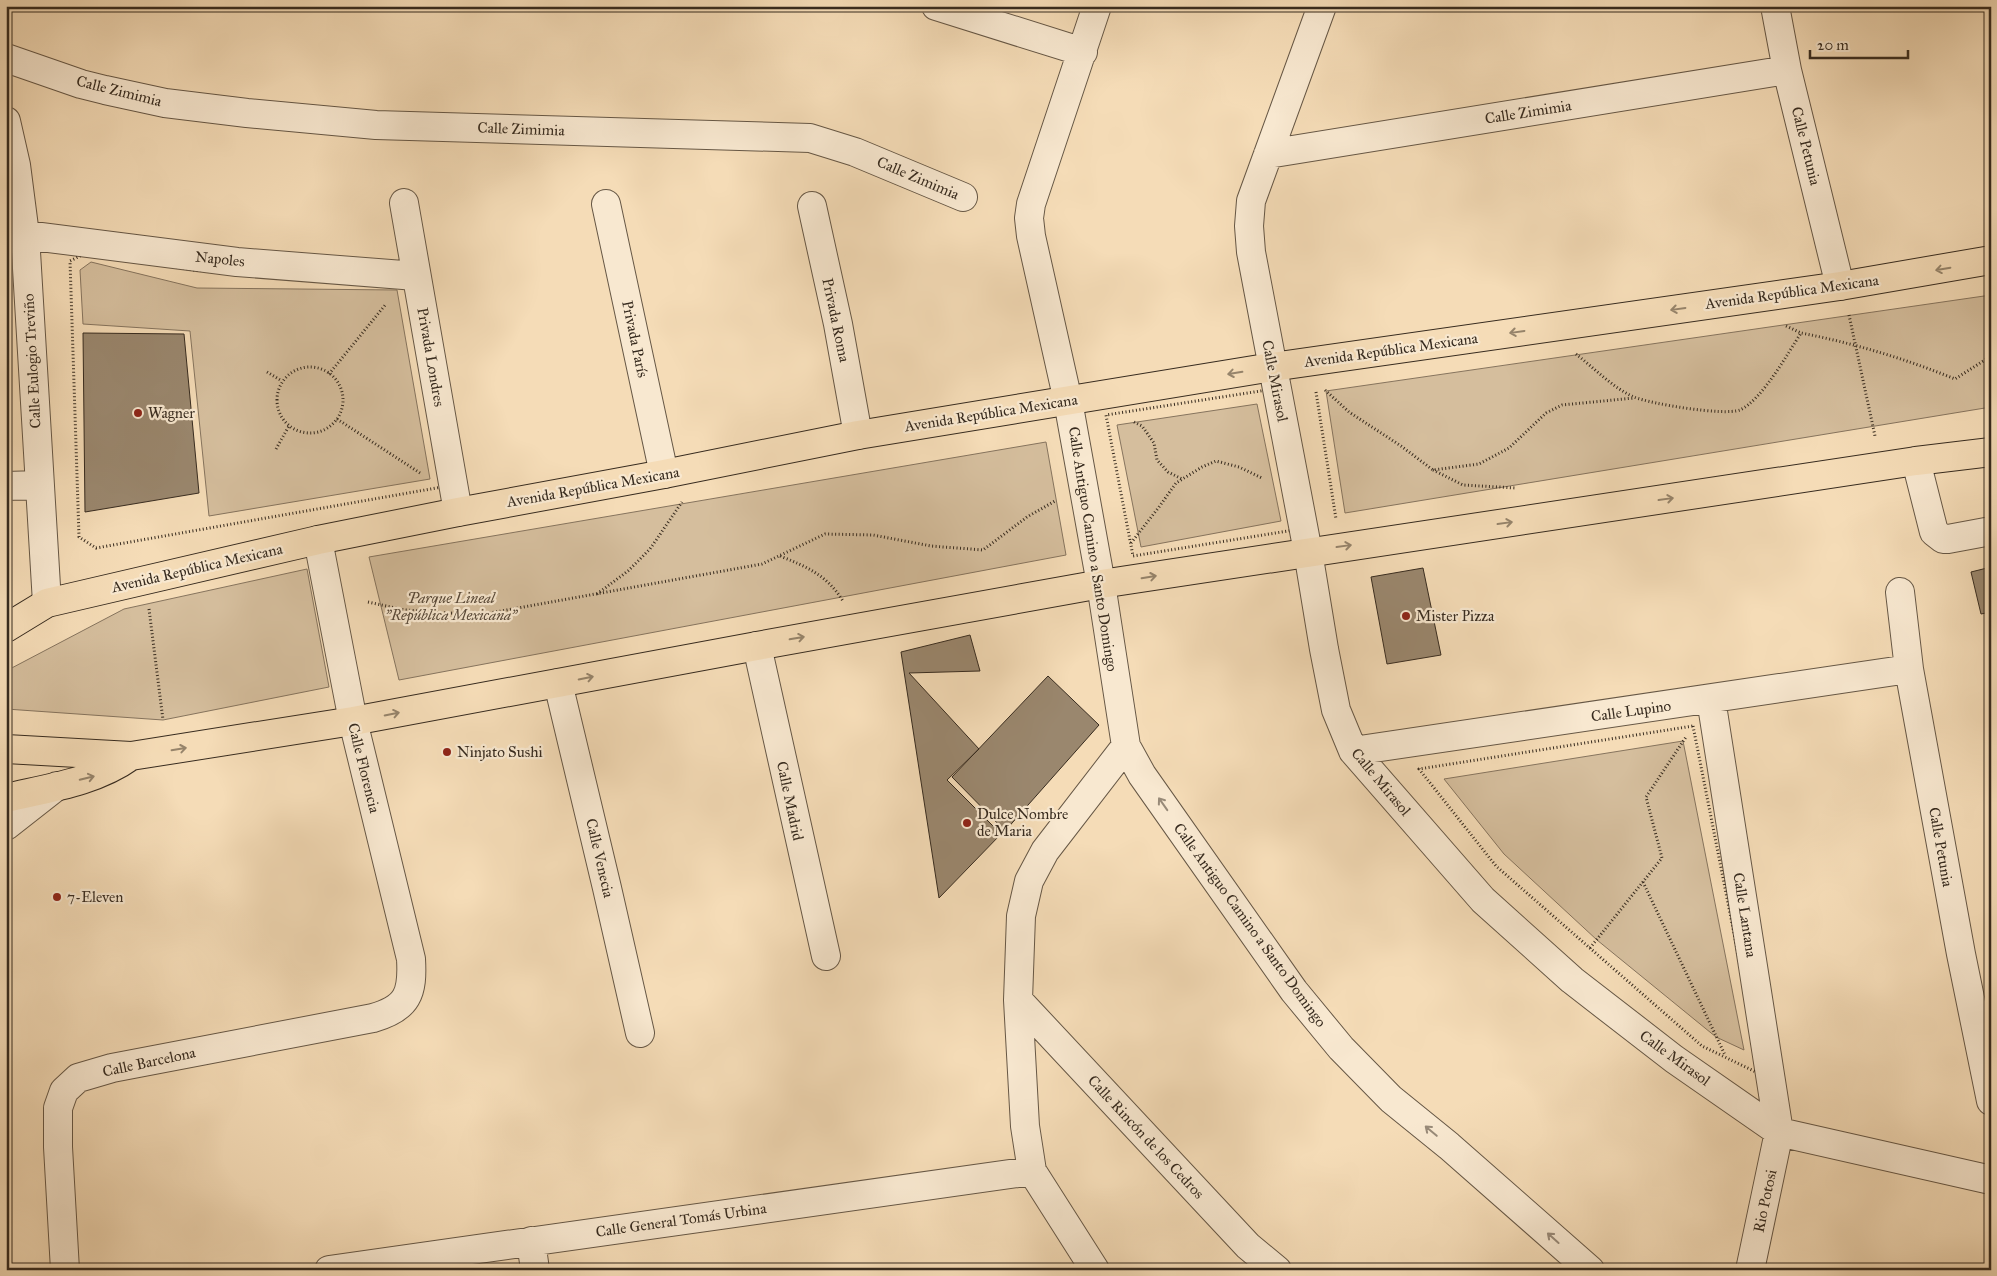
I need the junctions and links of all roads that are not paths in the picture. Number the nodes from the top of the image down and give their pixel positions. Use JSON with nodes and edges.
{"nodes":[{"id":1,"x":936,"y":6,"type":"edge"},
{"id":2,"x":1097,"y":6,"type":"edge"},
{"id":3,"x":1322,"y":6,"type":"edge"},
{"id":4,"x":1775,"y":6,"type":"edge"},
{"id":5,"x":1082,"y":52,"type":"junction"},
{"id":6,"x":6,"y":58,"type":"edge"},
{"id":7,"x":1787,"y":70,"type":"junction"},
{"id":8,"x":6,"y":121,"type":"edge"},
{"id":9,"x":1268,"y":154,"type":"junction"},
{"id":10,"x":963,"y":198,"type":"dead end"},
{"id":11,"x":404,"y":203,"type":"dead end"},
{"id":12,"x":606,"y":204,"type":"dead end"},
{"id":13,"x":812,"y":206,"type":"dead end"},
{"id":14,"x":25,"y":234,"type":"junction"},
{"id":15,"x":1991,"y":260,"type":"edge"},
{"id":16,"x":408,"y":280,"type":"junction"},
{"id":17,"x":1840,"y":286,"type":"junction"},
{"id":18,"x":1272,"y":367,"type":"junction"},
{"id":19,"x":1068,"y":401,"type":"junction"},
{"id":20,"x":858,"y":435,"type":"junction"},
{"id":21,"x":1987,"y":456,"type":"edge"},
{"id":22,"x":1916,"y":461,"type":"junction"},
{"id":23,"x":664,"y":474,"type":"junction"},
{"id":24,"x":39,"y":485,"type":"junction"},
{"id":25,"x":6,"y":486,"type":"edge"},
{"id":26,"x":458,"y":512,"type":"junction"},
{"id":27,"x":1991,"y":531,"type":"edge"},
{"id":28,"x":318,"y":540,"type":"junction"},
{"id":29,"x":1308,"y":552,"type":"junction"},
{"id":30,"x":1101,"y":584,"type":"junction"},
{"id":31,"x":1900,"y":592,"type":"dead end"},
{"id":32,"x":6,"y":604,"type":"edge"},
{"id":33,"x":47,"y":604,"type":"junction"},
{"id":34,"x":6,"y":628,"type":"edge"},
{"id":35,"x":757,"y":646,"type":"junction"},
{"id":36,"x":1909,"y":669,"type":"junction"},
{"id":37,"x":558,"y":683,"type":"junction"},
{"id":38,"x":1711,"y":699,"type":"junction"},
{"id":39,"x":353,"y":722,"type":"junction"},
{"id":40,"x":1126,"y":746,"type":"junction"},
{"id":41,"x":6,"y":749,"type":"edge"},
{"id":42,"x":1353,"y":751,"type":"junction"},
{"id":43,"x":131,"y":756,"type":"junction"},
{"id":44,"x":57,"y":786,"type":"junction"},
{"id":45,"x":6,"y":798,"type":"edge"},
{"id":46,"x":6,"y":826,"type":"edge"},
{"id":47,"x":826,"y":956,"type":"dead end"},
{"id":48,"x":408,"y":994,"type":"joint"},
{"id":49,"x":1018,"y":1000,"type":"junction"},
{"id":50,"x":640,"y":1033,"type":"dead end"},
{"id":51,"x":1991,"y":1101,"type":"edge"},
{"id":52,"x":1779,"y":1132,"type":"junction"},
{"id":53,"x":1032,"y":1171,"type":"junction"},
{"id":54,"x":1991,"y":1180,"type":"edge"},
{"id":55,"x":531,"y":1241,"type":"junction"},
{"id":56,"x":65,"y":1270,"type":"edge"},
{"id":57,"x":329,"y":1270,"type":"edge"},
{"id":58,"x":535,"y":1270,"type":"edge"},
{"id":59,"x":1095,"y":1270,"type":"edge"},
{"id":60,"x":1276,"y":1270,"type":"edge"},
{"id":61,"x":1590,"y":1270,"type":"edge"},
{"id":62,"x":1750,"y":1270,"type":"edge"}],
"edges":[{"from":1,"to":5,"type":"street"},
{"from":2,"to":5,"type":"street","name":"Calle Antiguo Camino a Santo Domingo"},
{"from":3,"to":9,"type":"street","name":"Calle Mirasol"},
{"from":4,"to":7,"type":"street","name":"Calle Petunia"},
{"from":5,"to":19,"type":"street","name":"Calle Antiguo Camino a Santo Domingo"},
{"from":6,"to":10,"type":"street","name":"Calle Zimimia"},
{"from":7,"to":9,"type":"street","name":"Calle Zimimia"},
{"from":7,"to":17,"type":"street","name":"Calle Petunia"},
{"from":8,"to":14,"type":"street","name":"Calle Eulogio Treviño"},
{"from":9,"to":18,"type":"street","name":"Calle Mirasol"},
{"from":11,"to":16,"type":"street","name":"Privada Londres"},
{"from":12,"to":23,"type":"street","name":"Privada París"},
{"from":13,"to":20,"type":"street","name":"Privada Roma"},
{"from":14,"to":16,"type":"street","name":"Napoles"},
{"from":14,"to":24,"type":"street","name":"Calle Eulogio Treviño"},
{"from":15,"to":17,"type":"main road","name":"Avenida República Mexicana","one_way":true},
{"from":16,"to":26,"type":"street","name":"Privada Londres"},
{"from":17,"to":18,"type":"main road","name":"Avenida República Mexicana","one_way":true},
{"from":18,"to":19,"type":"main road","name":"Avenida República Mexicana","one_way":true},
{"from":18,"to":29,"type":"street","name":"Calle Mirasol"},
{"from":19,"to":20,"type":"main road","name":"Avenida República Mexicana"},
{"from":19,"to":30,"type":"street","name":"Calle Antiguo Camino a Santo Domingo"},
{"from":20,"to":23,"type":"main road","name":"Avenida República Mexicana"},
{"from":21,"to":22,"type":"main road"},
{"from":22,"to":27,"type":"street"},
{"from":29,"to":22,"type":"main road","one_way":true},
{"from":23,"to":26,"type":"main road","name":"Avenida República Mexicana"},
{"from":24,"to":25,"type":"street"},
{"from":24,"to":33,"type":"street","name":"Calle Eulogio Treviño"},
{"from":26,"to":28,"type":"main road","name":"Avenida República Mexicana"},
{"from":28,"to":33,"type":"main road","name":"Avenida República Mexicana"},
{"from":28,"to":39,"type":"street","name":"Calle Florencia"},
{"from":30,"to":29,"type":"main road","one_way":true},
{"from":29,"to":42,"type":"street","name":"Calle Mirasol"},
{"from":35,"to":30,"type":"main road","one_way":true},
{"from":30,"to":40,"type":"street","name":"Calle Antiguo Camino a Santo Domingo"},
{"from":31,"to":36,"type":"street","name":"Calle Petunia"},
{"from":32,"to":33,"type":"main road"},
{"from":33,"to":34,"type":"main road","name":"Avenida República Mexicana"},
{"from":37,"to":35,"type":"main road","one_way":true},
{"from":35,"to":47,"type":"street","name":"Calle Madrid"},
{"from":36,"to":38,"type":"street","name":"Calle Lupino"},
{"from":36,"to":51,"type":"street","name":"Calle Petunia"},
{"from":39,"to":37,"type":"main road","one_way":true},
{"from":37,"to":50,"type":"street","name":"Calle Venecia"},
{"from":38,"to":42,"type":"street","name":"Calle Lupino"},
{"from":38,"to":52,"type":"street","name":"Calle Lantana"},
{"from":43,"to":39,"type":"main road","one_way":true},
{"from":39,"to":48,"type":"street","name":"Calle Florencia"},
{"from":40,"to":49,"type":"street"},
{"from":61,"to":40,"type":"street","name":"Calle Antiguo Camino a Santo Domingo","one_way":true},
{"from":41,"to":43,"type":"main road"},
{"from":42,"to":52,"type":"street","name":"Calle Mirasol"},
{"from":44,"to":43,"type":"main road","one_way":true},
{"from":44,"to":45,"type":"main road"},
{"from":44,"to":46,"type":"street"},
{"from":48,"to":56,"type":"street","name":"Calle Barcelona"},
{"from":49,"to":53,"type":"street"},
{"from":49,"to":60,"type":"street","name":"Calle Rincón de los Cedros"},
{"from":52,"to":54,"type":"street","name":"Calle Mirasol"},
{"from":52,"to":62,"type":"street","name":"Rio Potosi"},
{"from":53,"to":55,"type":"street","name":"Calle General Tomás Urbina"},
{"from":53,"to":59,"type":"street"},
{"from":55,"to":57,"type":"street","name":"Calle General Tomás Urbina"},
{"from":55,"to":58,"type":"street"}]}
